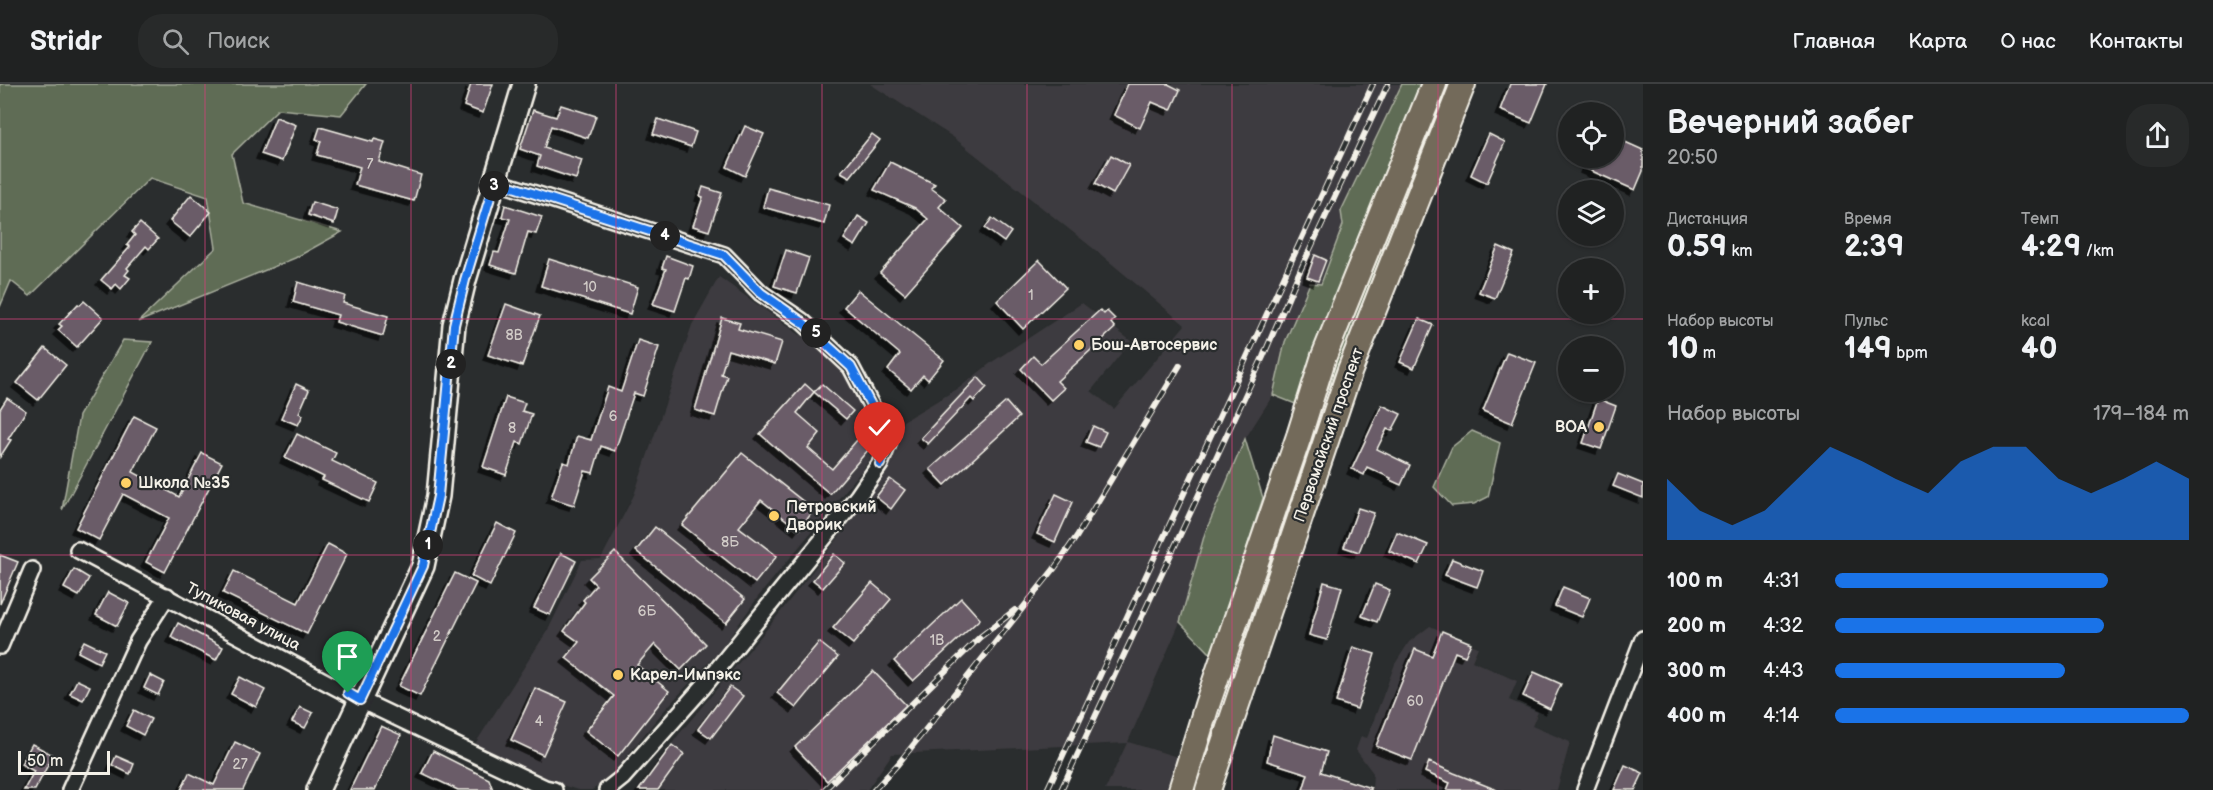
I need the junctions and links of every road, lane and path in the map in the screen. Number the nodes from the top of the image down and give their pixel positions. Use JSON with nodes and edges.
{"nodes":[{"id":1,"x":524,"y":84,"type":"edge"},
{"id":2,"x":1434,"y":84,"type":"edge"},
{"id":3,"x":1463,"y":84,"type":"edge"},
{"id":4,"x":495,"y":181,"type":"junction"},
{"id":5,"x":78,"y":550,"type":"dead end"},
{"id":6,"x":32,"y":570,"type":"dead end"},
{"id":7,"x":167,"y":596,"type":"junction"},
{"id":8,"x":1643,"y":639,"type":"edge"},
{"id":9,"x":0,"y":646,"type":"edge"},
{"id":10,"x":1221,"y":665,"type":"junction"},
{"id":11,"x":1246,"y":673,"type":"junction"},
{"id":12,"x":360,"y":700,"type":"junction"},
{"id":13,"x":548,"y":789,"type":"edge"},
{"id":14,"x":70,"y":790,"type":"edge"},
{"id":15,"x":318,"y":790,"type":"edge"},
{"id":16,"x":607,"y":790,"type":"edge"},
{"id":17,"x":1180,"y":790,"type":"edge"},
{"id":18,"x":1208,"y":790,"type":"edge"},
{"id":19,"x":1585,"y":790,"type":"edge"}],
"edges":[{"from":1,"to":4,"type":"main road"},
{"from":2,"to":10,"type":"main road","name":"Первомайский проспект"},
{"from":3,"to":11,"type":"main road","name":"Первомайский проспект"},
{"from":4,"to":12,"type":"main road"},
{"from":4,"to":16,"type":"street"},
{"from":5,"to":7,"type":"street","name":"Тупиковая улица"},
{"from":6,"to":9,"type":"street"},
{"from":7,"to":12,"type":"street","name":"Тупиковая улица"},
{"from":7,"to":14,"type":"street"},
{"from":8,"to":19,"type":"street"},
{"from":10,"to":11,"type":"main road"},
{"from":10,"to":17,"type":"main road","name":"Первомайский проспект"},
{"from":11,"to":18,"type":"main road","name":"Первомайский проспект"},
{"from":12,"to":13,"type":"street","name":"Тупиковая улица"},
{"from":12,"to":15,"type":"main road"}]}
